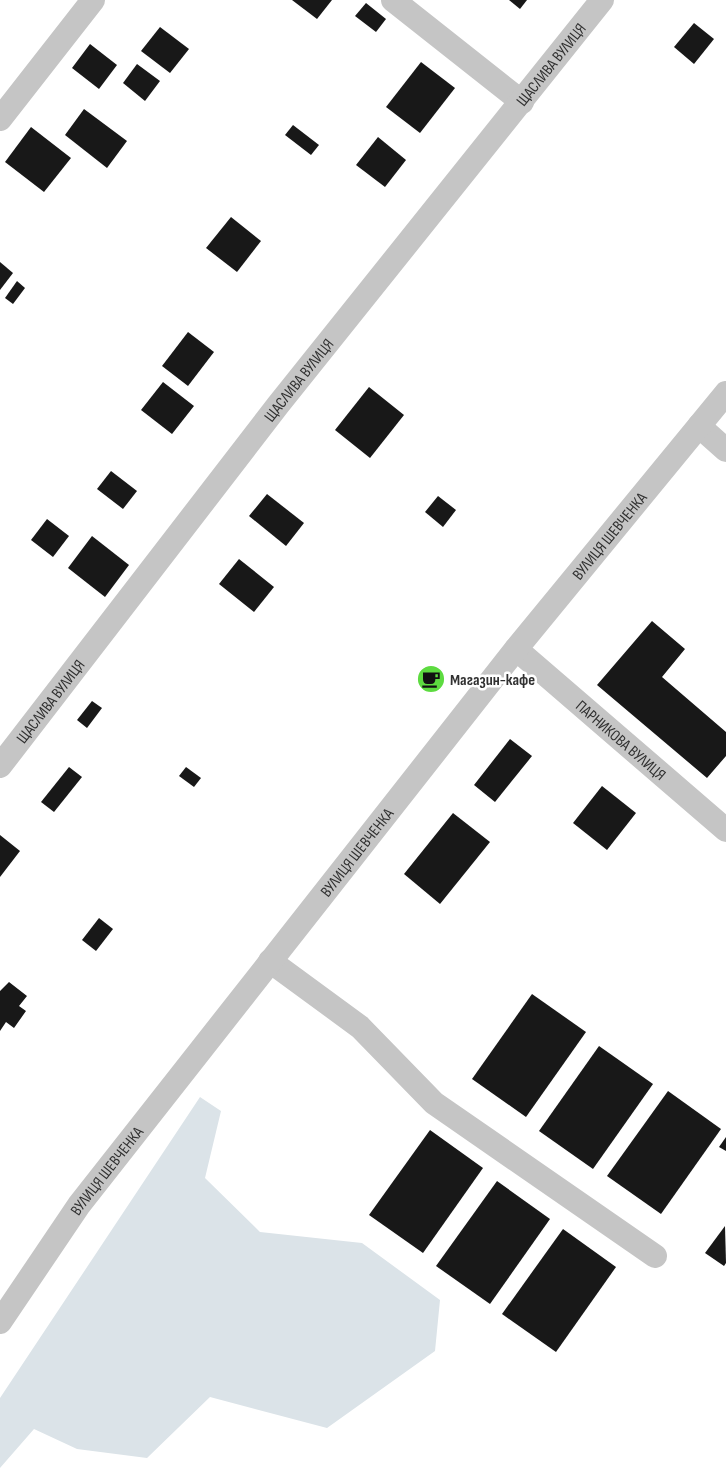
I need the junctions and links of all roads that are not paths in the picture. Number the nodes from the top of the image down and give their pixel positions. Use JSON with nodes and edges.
{"nodes":[{"id":1,"x":93,"y":0,"type":"edge"},
{"id":2,"x":393,"y":0,"type":"edge"},
{"id":3,"x":602,"y":0,"type":"edge"},
{"id":4,"x":522,"y":102,"type":"junction"},
{"id":5,"x":0,"y":119,"type":"edge"},
{"id":6,"x":726,"y":393,"type":"edge"},
{"id":7,"x":699,"y":426,"type":"junction"},
{"id":8,"x":726,"y":450,"type":"edge"},
{"id":9,"x":516,"y":649,"type":"junction"},
{"id":10,"x":0,"y":766,"type":"edge"},
{"id":11,"x":726,"y":830,"type":"edge"},
{"id":12,"x":270,"y":961,"type":"junction"},
{"id":13,"x":655,"y":1256,"type":"dead end"},
{"id":14,"x":0,"y":1322,"type":"edge"}],
"edges":[{"from":1,"to":5,"type":"street"},
{"from":2,"to":4,"type":"street"},
{"from":3,"to":4,"type":"street","name":"ЩАСЛИВА ВУЛИЦЯ"},
{"from":4,"to":10,"type":"street","name":"ЩАСЛИВА ВУЛИЦЯ"},
{"from":6,"to":7,"type":"street","name":"ВУЛИЦЯ ШЕВЧЕНКА"},
{"from":7,"to":8,"type":"street"},
{"from":7,"to":9,"type":"street","name":"ВУЛИЦЯ ШЕВЧЕНКА"},
{"from":9,"to":11,"type":"street","name":"ПАРНИКОВА ВУЛИЦЯ"},
{"from":9,"to":12,"type":"street","name":"ВУЛИЦЯ ШЕВЧЕНКА"},
{"from":12,"to":13,"type":"street"},
{"from":12,"to":14,"type":"street","name":"ВУЛИЦЯ ШЕВЧЕНКА"}]}
